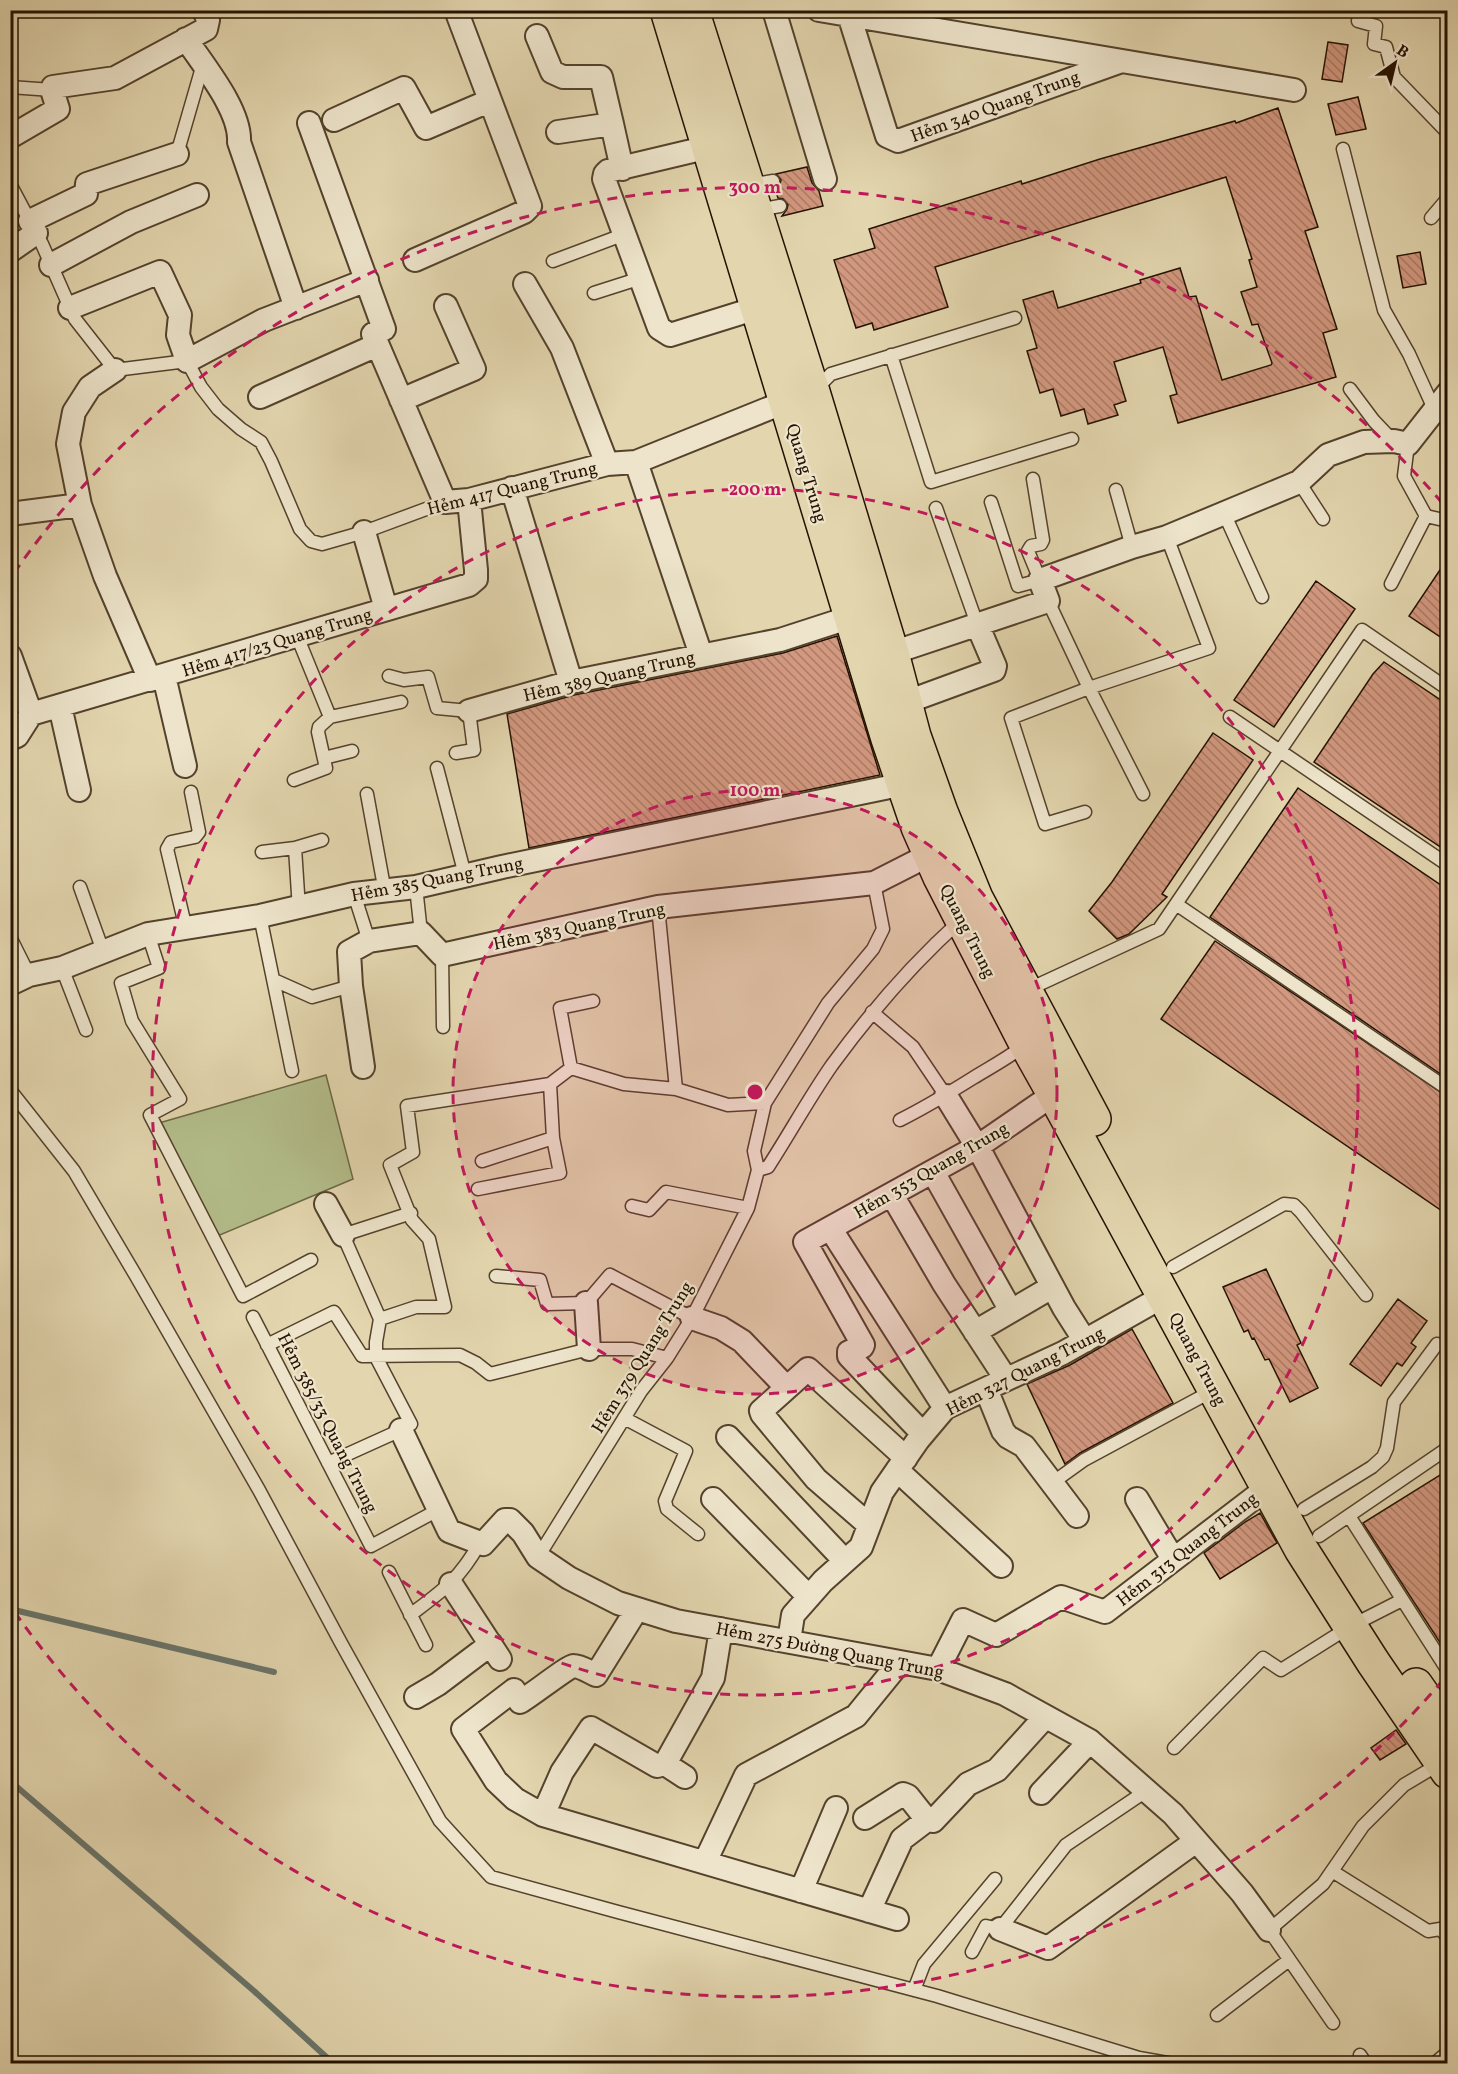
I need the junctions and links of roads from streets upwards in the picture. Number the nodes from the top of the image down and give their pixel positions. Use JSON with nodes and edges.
{"nodes":[{"id":1,"x":456,"y":10,"type":"edge"},
{"id":2,"x":668,"y":10,"type":"edge"},
{"id":3,"x":692,"y":10,"type":"edge"},
{"id":4,"x":774,"y":10,"type":"edge"},
{"id":5,"x":819,"y":10,"type":"edge"},
{"id":6,"x":204,"y":11,"type":"edge"},
{"id":7,"x":849,"y":15,"type":"junction"},
{"id":8,"x":537,"y":36,"type":"dead end"},
{"id":9,"x":186,"y":39,"type":"junction"},
{"id":10,"x":1122,"y":61,"type":"junction"},
{"id":11,"x":1294,"y":90,"type":"dead end"},
{"id":12,"x":489,"y":101,"type":"junction"},
{"id":13,"x":334,"y":120,"type":"dead end"},
{"id":14,"x":309,"y":123,"type":"dead end"},
{"id":15,"x":612,"y":124,"type":"junction"},
{"id":16,"x":558,"y":132,"type":"dead end"},
{"id":17,"x":10,"y":137,"type":"edge"},
{"id":18,"x":708,"y":147,"type":"junction"},
{"id":19,"x":177,"y":154,"type":"road end"},
{"id":20,"x":622,"y":169,"type":"junction"},
{"id":21,"x":825,"y":179,"type":"dead end"},
{"id":22,"x":197,"y":195,"type":"dead end"},
{"id":23,"x":10,"y":251,"type":"edge"},
{"id":24,"x":415,"y":260,"type":"dead end"},
{"id":25,"x":51,"y":265,"type":"road end"},
{"id":26,"x":367,"y":280,"type":"junction"},
{"id":27,"x":525,"y":284,"type":"dead end"},
{"id":28,"x":446,"y":306,"type":"dead end"},
{"id":29,"x":296,"y":308,"type":"junction"},
{"id":30,"x":757,"y":308,"type":"junction"},
{"id":31,"x":70,"y":309,"type":"road end"},
{"id":32,"x":377,"y":345,"type":"junction"},
{"id":33,"x":115,"y":370,"type":"road end"},
{"id":34,"x":260,"y":397,"type":"dead end"},
{"id":35,"x":799,"y":397,"type":"junction"},
{"id":36,"x":401,"y":400,"type":"junction"},
{"id":37,"x":1441,"y":402,"type":"edge"},
{"id":38,"x":636,"y":462,"type":"junction"},
{"id":39,"x":607,"y":464,"type":"junction"},
{"id":40,"x":512,"y":488,"type":"junction"},
{"id":41,"x":469,"y":500,"type":"junction"},
{"id":42,"x":80,"y":505,"type":"junction"},
{"id":43,"x":10,"y":514,"type":"edge"},
{"id":44,"x":364,"y":532,"type":"road end"},
{"id":45,"x":386,"y":609,"type":"junction"},
{"id":46,"x":851,"y":617,"type":"junction"},
{"id":47,"x":977,"y":624,"type":"junction"},
{"id":48,"x":891,"y":653,"type":"junction"},
{"id":49,"x":701,"y":655,"type":"junction"},
{"id":50,"x":10,"y":657,"type":"edge"},
{"id":51,"x":157,"y":678,"type":"junction"},
{"id":52,"x":571,"y":682,"type":"junction"},
{"id":53,"x":904,"y":703,"type":"junction"},
{"id":54,"x":60,"y":706,"type":"junction"},
{"id":55,"x":469,"y":711,"type":"road end"},
{"id":56,"x":31,"y":714,"type":"junction"},
{"id":57,"x":10,"y":739,"type":"edge"},
{"id":58,"x":185,"y":766,"type":"dead end"},
{"id":59,"x":904,"y":784,"type":"junction"},
{"id":60,"x":79,"y":790,"type":"dead end"},
{"id":61,"x":942,"y":849,"type":"junction"},
{"id":62,"x":20,"y":980,"type":"edge"},
{"id":63,"x":363,"y":1067,"type":"dead end"},
{"id":64,"x":1054,"y":1094,"type":"junction"},
{"id":65,"x":946,"y":1096,"type":"road end"},
{"id":66,"x":977,"y":1147,"type":"junction"},
{"id":67,"x":933,"y":1172,"type":"junction"},
{"id":68,"x":892,"y":1195,"type":"junction"},
{"id":69,"x":326,"y":1204,"type":"dead end"},
{"id":70,"x":830,"y":1228,"type":"junction"},
{"id":71,"x":343,"y":1234,"type":"road end"},
{"id":72,"x":1168,"y":1281,"type":"junction"},
{"id":73,"x":1053,"y":1287,"type":"junction"},
{"id":74,"x":585,"y":1303,"type":"road end"},
{"id":75,"x":1011,"y":1311,"type":"junction"},
{"id":76,"x":692,"y":1318,"type":"road end"},
{"id":77,"x":975,"y":1332,"type":"junction"},
{"id":78,"x":1085,"y":1341,"type":"junction"},
{"id":79,"x":589,"y":1349,"type":"road end"},
{"id":80,"x":996,"y":1384,"type":"junction"},
{"id":81,"x":786,"y":1387,"type":"junction"},
{"id":82,"x":945,"y":1408,"type":"junction"},
{"id":83,"x":401,"y":1430,"type":"road end"},
{"id":84,"x":923,"y":1434,"type":"junction"},
{"id":85,"x":728,"y":1437,"type":"dead end"},
{"id":86,"x":901,"y":1464,"type":"junction"},
{"id":87,"x":1267,"y":1488,"type":"junction"},
{"id":88,"x":713,"y":1499,"type":"dead end"},
{"id":89,"x":1137,"y":1499,"type":"dead end"},
{"id":90,"x":1077,"y":1516,"type":"dead end"},
{"id":91,"x":869,"y":1525,"type":"junction"},
{"id":92,"x":1308,"y":1531,"type":"junction"},
{"id":93,"x":1173,"y":1559,"type":"junction"},
{"id":94,"x":845,"y":1561,"type":"junction"},
{"id":95,"x":1001,"y":1566,"type":"dead end"},
{"id":96,"x":451,"y":1584,"type":"road end"},
{"id":97,"x":809,"y":1597,"type":"junction"},
{"id":98,"x":637,"y":1609,"type":"junction"},
{"id":99,"x":1360,"y":1621,"type":"junction"},
{"id":100,"x":721,"y":1629,"type":"junction"},
{"id":101,"x":789,"y":1641,"type":"junction"},
{"id":102,"x":900,"y":1662,"type":"junction"},
{"id":103,"x":938,"y":1669,"type":"junction"},
{"id":104,"x":416,"y":1697,"type":"dead end"},
{"id":105,"x":1045,"y":1717,"type":"junction"},
{"id":106,"x":1448,"y":1731,"type":"edge"},
{"id":107,"x":1090,"y":1741,"type":"junction"},
{"id":108,"x":665,"y":1764,"type":"junction"},
{"id":109,"x":1444,"y":1767,"type":"edge"},
{"id":110,"x":685,"y":1777,"type":"dead end"},
{"id":111,"x":1041,"y":1793,"type":"dead end"},
{"id":112,"x":836,"y":1808,"type":"dead end"},
{"id":113,"x":543,"y":1815,"type":"junction"},
{"id":114,"x":865,"y":1818,"type":"dead end"},
{"id":115,"x":927,"y":1820,"type":"junction"},
{"id":116,"x":1196,"y":1841,"type":"junction"},
{"id":117,"x":705,"y":1862,"type":"junction"},
{"id":118,"x":801,"y":1891,"type":"junction"},
{"id":119,"x":869,"y":1911,"type":"junction"},
{"id":120,"x":897,"y":1919,"type":"dead end"},
{"id":121,"x":1000,"y":1929,"type":"road end"},
{"id":122,"x":1269,"y":1930,"type":"road end"}],
"edges":[{"from":1,"to":12,"type":"street"},
{"from":2,"to":18,"type":"main road","name":"Quang Trung"},
{"from":3,"to":35,"type":"main road","name":"Quang Trung"},
{"from":4,"to":21,"type":"street"},
{"from":5,"to":7,"type":"street","name":"Hẻm 340 Quang Trung"},
{"from":6,"to":9,"type":"street"},
{"from":7,"to":10,"type":"street","name":"Hẻm 340 Quang Trung"},
{"from":7,"to":10,"type":"street","name":"Hẻm 340 Quang Trung"},
{"from":8,"to":15,"type":"street"},
{"from":9,"to":17,"type":"street"},
{"from":9,"to":29,"type":"street"},
{"from":10,"to":11,"type":"street","name":"Hẻm 340 Quang Trung"},
{"from":12,"to":13,"type":"street"},
{"from":12,"to":24,"type":"street"},
{"from":14,"to":26,"type":"street"},
{"from":15,"to":16,"type":"street"},
{"from":15,"to":20,"type":"street"},
{"from":18,"to":20,"type":"street"},
{"from":18,"to":30,"type":"main road","name":"Quang Trung"},
{"from":19,"to":23,"type":"street"},
{"from":20,"to":30,"type":"street"},
{"from":22,"to":25,"type":"street"},
{"from":26,"to":29,"type":"street"},
{"from":26,"to":32,"type":"street"},
{"from":27,"to":39,"type":"street"},
{"from":28,"to":36,"type":"street"},
{"from":29,"to":31,"type":"street"},
{"from":30,"to":35,"type":"main road","name":"Quang Trung"},
{"from":32,"to":34,"type":"street"},
{"from":32,"to":36,"type":"street"},
{"from":33,"to":42,"type":"street"},
{"from":35,"to":38,"type":"street","name":"Hẻm 417 Quang Trung"},
{"from":35,"to":46,"type":"main road","name":"Quang Trung"},
{"from":35,"to":48,"type":"main road","name":"Quang Trung"},
{"from":36,"to":41,"type":"street","name":"Hẻm 417 Quang Trung"},
{"from":37,"to":47,"type":"street"},
{"from":38,"to":39,"type":"street","name":"Hẻm 417 Quang Trung"},
{"from":38,"to":49,"type":"street"},
{"from":39,"to":40,"type":"street","name":"Hẻm 417 Quang Trung"},
{"from":40,"to":41,"type":"street","name":"Hẻm 417 Quang Trung"},
{"from":40,"to":52,"type":"street"},
{"from":41,"to":45,"type":"street","name":"Hẻm 417/23 Quang Trung"},
{"from":42,"to":43,"type":"street"},
{"from":42,"to":51,"type":"street"},
{"from":44,"to":45,"type":"street"},
{"from":45,"to":51,"type":"street","name":"Hẻm 417/23 Quang Trung"},
{"from":46,"to":49,"type":"street","name":"Hẻm 389 Quang Trung"},
{"from":46,"to":59,"type":"main road","name":"Quang Trung"},
{"from":47,"to":48,"type":"street"},
{"from":47,"to":53,"type":"street"},
{"from":48,"to":53,"type":"main road","name":"Quang Trung"},
{"from":49,"to":52,"type":"street","name":"Hẻm 389 Quang Trung"},
{"from":50,"to":56,"type":"street"},
{"from":51,"to":54,"type":"street","name":"Hẻm 417/23 Quang Trung"},
{"from":51,"to":58,"type":"street"},
{"from":52,"to":55,"type":"street","name":"Hẻm 389 Quang Trung"},
{"from":53,"to":61,"type":"main road","name":"Quang Trung"},
{"from":54,"to":56,"type":"street","name":"Hẻm 417/23 Quang Trung"},
{"from":54,"to":60,"type":"street"},
{"from":56,"to":57,"type":"street"},
{"from":59,"to":61,"type":"main road","name":"Quang Trung"},
{"from":59,"to":62,"type":"street","name":"Hẻm 385 Quang Trung"},
{"from":61,"to":63,"type":"street","name":"Hẻm 383 Quang Trung"},
{"from":61,"to":64,"type":"main road","name":"Quang Trung"},
{"from":61,"to":72,"type":"main road","name":"Quang Trung"},
{"from":64,"to":66,"type":"street","name":"Hẻm 353 Quang Trung"},
{"from":64,"to":72,"type":"main road","name":"Quang Trung"},
{"from":65,"to":66,"type":"street"},
{"from":66,"to":67,"type":"street","name":"Hẻm 353 Quang Trung"},
{"from":66,"to":73,"type":"street"},
{"from":67,"to":68,"type":"street","name":"Hẻm 353 Quang Trung"},
{"from":67,"to":75,"type":"street"},
{"from":68,"to":70,"type":"street","name":"Hẻm 353 Quang Trung"},
{"from":68,"to":77,"type":"street"},
{"from":69,"to":71,"type":"street"},
{"from":70,"to":82,"type":"street"},
{"from":70,"to":84,"type":"street","name":"Hẻm 353 Quang Trung"},
{"from":72,"to":78,"type":"street","name":"Hẻm 327 Quang Trung"},
{"from":72,"to":87,"type":"main road","name":"Quang Trung"},
{"from":72,"to":92,"type":"main road","name":"Quang Trung"},
{"from":73,"to":75,"type":"street"},
{"from":73,"to":78,"type":"street"},
{"from":74,"to":79,"type":"street"},
{"from":75,"to":77,"type":"street"},
{"from":76,"to":81,"type":"street"},
{"from":77,"to":80,"type":"street"},
{"from":78,"to":80,"type":"street","name":"Hẻm 327 Quang Trung"},
{"from":80,"to":82,"type":"street","name":"Hẻm 327 Quang Trung"},
{"from":80,"to":90,"type":"street"},
{"from":81,"to":86,"type":"street"},
{"from":81,"to":91,"type":"street"},
{"from":82,"to":84,"type":"street","name":"Hẻm 327 Quang Trung"},
{"from":83,"to":98,"type":"street","name":"Hẻm 275 Đường Quang Trung"},
{"from":84,"to":86,"type":"street","name":"Hẻm 327 Quang Trung"},
{"from":85,"to":94,"type":"street"},
{"from":86,"to":91,"type":"street","name":"Hẻm 327 Quang Trung"},
{"from":86,"to":95,"type":"street"},
{"from":87,"to":92,"type":"main road","name":"Quang Trung"},
{"from":87,"to":93,"type":"street","name":"Hẻm 313 Quang Trung"},
{"from":88,"to":97,"type":"street"},
{"from":89,"to":93,"type":"street"},
{"from":91,"to":94,"type":"street","name":"Hẻm 327 Quang Trung"},
{"from":92,"to":99,"type":"main road","name":"Quang Trung"},
{"from":93,"to":103,"type":"street","name":"Hẻm 313 Quang Trung"},
{"from":94,"to":97,"type":"street","name":"Hẻm 327 Quang Trung"},
{"from":96,"to":104,"type":"street"},
{"from":97,"to":101,"type":"street","name":"Hẻm 327 Quang Trung"},
{"from":98,"to":100,"type":"street","name":"Hẻm 275 Đường Quang Trung"},
{"from":98,"to":113,"type":"street"},
{"from":99,"to":106,"type":"main road","name":"Quang Trung"},
{"from":99,"to":109,"type":"main road","name":"Quang Trung"},
{"from":100,"to":101,"type":"street","name":"Hẻm 275 Đường Quang Trung"},
{"from":100,"to":108,"type":"street"},
{"from":101,"to":102,"type":"street","name":"Hẻm 275 Đường Quang Trung"},
{"from":102,"to":103,"type":"street","name":"Hẻm 275 Đường Quang Trung"},
{"from":102,"to":117,"type":"street"},
{"from":103,"to":105,"type":"street","name":"Hẻm 275 Đường Quang Trung"},
{"from":105,"to":107,"type":"street","name":"Hẻm 275 Đường Quang Trung"},
{"from":105,"to":115,"type":"street"},
{"from":107,"to":111,"type":"street"},
{"from":107,"to":116,"type":"street","name":"Hẻm 275 Đường Quang Trung"},
{"from":108,"to":110,"type":"street"},
{"from":108,"to":113,"type":"street"},
{"from":112,"to":118,"type":"street"},
{"from":113,"to":117,"type":"street"},
{"from":114,"to":115,"type":"street"},
{"from":115,"to":119,"type":"street"},
{"from":116,"to":121,"type":"street"},
{"from":116,"to":122,"type":"street","name":"Hẻm 275 Đường Quang Trung"},
{"from":117,"to":118,"type":"street"},
{"from":118,"to":119,"type":"street"},
{"from":119,"to":120,"type":"street"}]}
